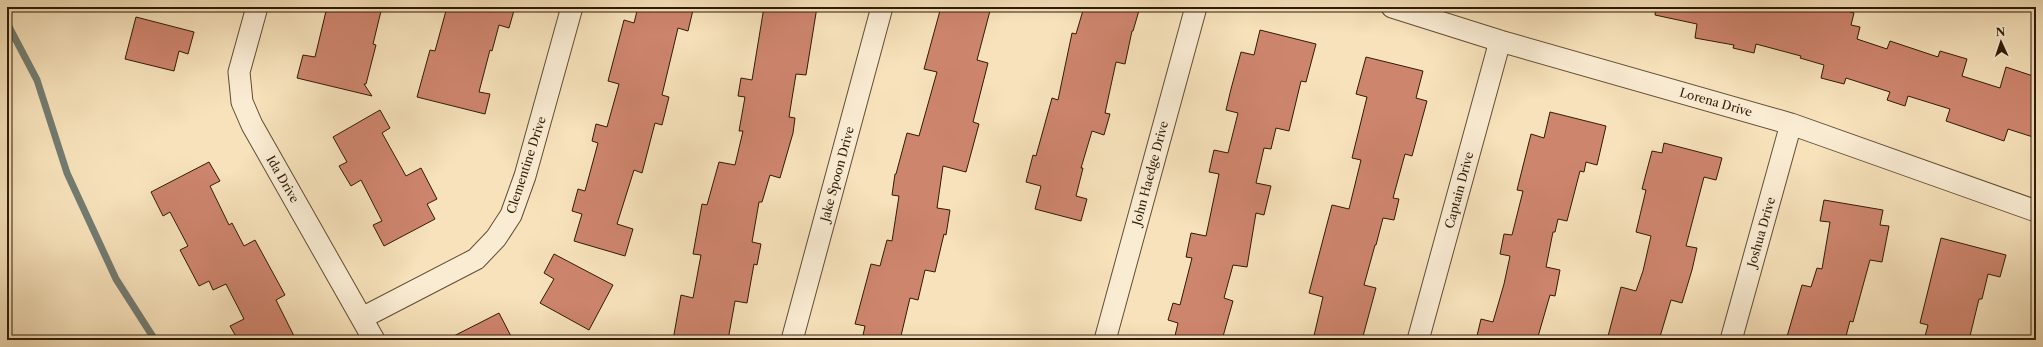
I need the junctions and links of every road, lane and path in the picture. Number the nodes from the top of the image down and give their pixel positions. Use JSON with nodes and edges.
{"nodes":[{"id":1,"x":257,"y":7,"type":"edge"},
{"id":2,"x":572,"y":7,"type":"edge"},
{"id":3,"x":882,"y":7,"type":"edge"},
{"id":4,"x":1196,"y":7,"type":"edge"},
{"id":5,"x":1392,"y":7,"type":"edge"},
{"id":6,"x":1500,"y":41,"type":"junction"},
{"id":7,"x":1791,"y":124,"type":"junction"},
{"id":8,"x":2036,"y":211,"type":"edge"},
{"id":9,"x":362,"y":318,"type":"junction"},
{"id":10,"x":374,"y":340,"type":"edge"},
{"id":11,"x":792,"y":340,"type":"edge"},
{"id":12,"x":1105,"y":340,"type":"edge"},
{"id":13,"x":1418,"y":340,"type":"edge"},
{"id":14,"x":1730,"y":340,"type":"edge"}],
"edges":[{"from":1,"to":9,"type":"street","name":"Ida Drive"},
{"from":2,"to":9,"type":"street","name":"Clementine Drive"},
{"from":3,"to":11,"type":"street","name":"Jake Spoon Drive"},
{"from":4,"to":12,"type":"street","name":"John Haedge Drive"},
{"from":5,"to":6,"type":"street","name":"Lorena Drive"},
{"from":6,"to":7,"type":"street","name":"Lorena Drive"},
{"from":6,"to":13,"type":"street","name":"Captain Drive"},
{"from":7,"to":8,"type":"street","name":"Lorena Drive"},
{"from":7,"to":14,"type":"street","name":"Joshua Drive"},
{"from":9,"to":10,"type":"street","name":"Ida Drive"}]}
